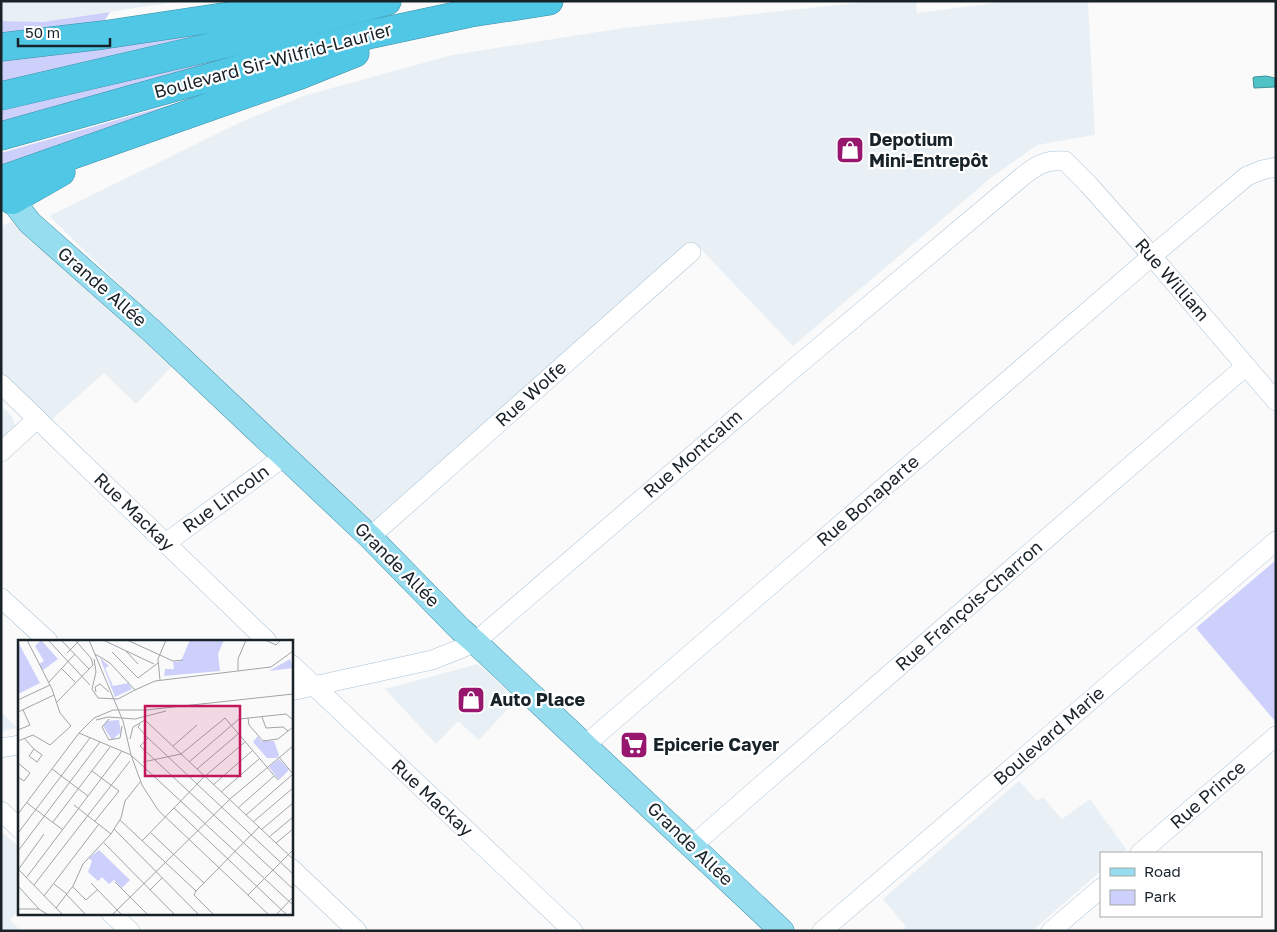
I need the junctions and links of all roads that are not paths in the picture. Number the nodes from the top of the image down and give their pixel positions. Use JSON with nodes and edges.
{"nodes":[{"id":1,"x":355,"y":1,"type":"edge"},
{"id":2,"x":387,"y":1,"type":"edge"},
{"id":3,"x":549,"y":1,"type":"edge"},
{"id":4,"x":448,"y":18,"type":"junction"},
{"id":5,"x":1,"y":47,"type":"edge"},
{"id":6,"x":1,"y":96,"type":"edge"},
{"id":7,"x":1,"y":136,"type":"edge"},
{"id":8,"x":1066,"y":161,"type":"joint"},
{"id":9,"x":1276,"y":168,"type":"edge"},
{"id":10,"x":5,"y":195,"type":"edge"},
{"id":11,"x":691,"y":252,"type":"dead end"},
{"id":12,"x":1152,"y":256,"type":"junction"},
{"id":13,"x":1246,"y":366,"type":"junction"},
{"id":14,"x":1,"y":384,"type":"edge"},
{"id":15,"x":1276,"y":401,"type":"edge"},
{"id":16,"x":37,"y":419,"type":"junction"},
{"id":17,"x":1,"y":452,"type":"edge"},
{"id":18,"x":284,"y":456,"type":"junction"},
{"id":19,"x":370,"y":537,"type":"junction"},
{"id":20,"x":1276,"y":541,"type":"edge"},
{"id":21,"x":167,"y":542,"type":"junction"},
{"id":22,"x":1,"y":598,"type":"edge"},
{"id":23,"x":47,"y":640,"type":"edge"},
{"id":24,"x":266,"y":640,"type":"edge"},
{"id":25,"x":475,"y":642,"type":"junction"},
{"id":26,"x":292,"y":665,"type":"edge"},
{"id":27,"x":314,"y":686,"type":"junction"},
{"id":28,"x":292,"y":691,"type":"edge"},
{"id":29,"x":1276,"y":736,"type":"edge"},
{"id":30,"x":18,"y":745,"type":"edge"},
{"id":31,"x":585,"y":745,"type":"junction"},
{"id":32,"x":1,"y":748,"type":"edge"},
{"id":33,"x":1,"y":811,"type":"edge"},
{"id":34,"x":18,"y":827,"type":"edge"},
{"id":35,"x":692,"y":846,"type":"junction"},
{"id":36,"x":1141,"y":852,"type":"edge"},
{"id":37,"x":292,"y":869,"type":"edge"},
{"id":38,"x":1100,"y":889,"type":"edge"},
{"id":39,"x":112,"y":914,"type":"edge"},
{"id":40,"x":130,"y":931,"type":"edge"},
{"id":41,"x":357,"y":931,"type":"edge"},
{"id":42,"x":574,"y":931,"type":"edge"},
{"id":43,"x":782,"y":931,"type":"edge"},
{"id":44,"x":822,"y":931,"type":"edge"},
{"id":45,"x":1051,"y":931,"type":"edge"}],
"edges":[{"from":1,"to":5,"type":"highway"},
{"from":2,"to":6,"type":"highway"},
{"from":3,"to":4,"type":"highway","name":"Boulevard Sir-Wilfrid-Laurier"},
{"from":4,"to":7,"type":"highway","name":"Boulevard Sir-Wilfrid-Laurier"},
{"from":4,"to":10,"type":"highway"},
{"from":8,"to":12,"type":"street","name":"Rue William"},
{"from":8,"to":25,"type":"street","name":"Rue Montcalm"},
{"from":9,"to":12,"type":"street","name":"Rue Bonaparte"},
{"from":10,"to":18,"type":"main road","name":"Grande Allée"},
{"from":11,"to":19,"type":"street","name":"Rue Wolfe"},
{"from":12,"to":13,"type":"street","name":"Rue William"},
{"from":12,"to":31,"type":"street","name":"Rue Bonaparte"},
{"from":13,"to":15,"type":"street","name":"Rue William"},
{"from":13,"to":35,"type":"street","name":"Rue François-Charron"},
{"from":14,"to":16,"type":"street","name":"Rue Mackay"},
{"from":16,"to":17,"type":"street"},
{"from":16,"to":21,"type":"street","name":"Rue Mackay"},
{"from":18,"to":19,"type":"main road","name":"Grande Allée"},
{"from":18,"to":21,"type":"street","name":"Rue Lincoln"},
{"from":19,"to":25,"type":"main road","name":"Grande Allée"},
{"from":20,"to":44,"type":"street","name":"Boulevard Marie"},
{"from":21,"to":24,"type":"street","name":"Rue Mackay"},
{"from":22,"to":23,"type":"street"},
{"from":25,"to":27,"type":"street","name":"Rue Montcalm"},
{"from":25,"to":31,"type":"main road","name":"Grande Allée"},
{"from":26,"to":27,"type":"street","name":"Rue Mackay"},
{"from":27,"to":28,"type":"street","name":"Rue Montcalm"},
{"from":27,"to":42,"type":"street","name":"Rue Mackay"},
{"from":29,"to":36,"type":"street","name":"Rue Prince"},
{"from":30,"to":32,"type":"street"},
{"from":31,"to":35,"type":"main road","name":"Grande Allée"},
{"from":33,"to":34,"type":"street"},
{"from":35,"to":43,"type":"main road","name":"Grande Allée"},
{"from":37,"to":41,"type":"street"},
{"from":38,"to":45,"type":"street"},
{"from":39,"to":40,"type":"street"}]}
